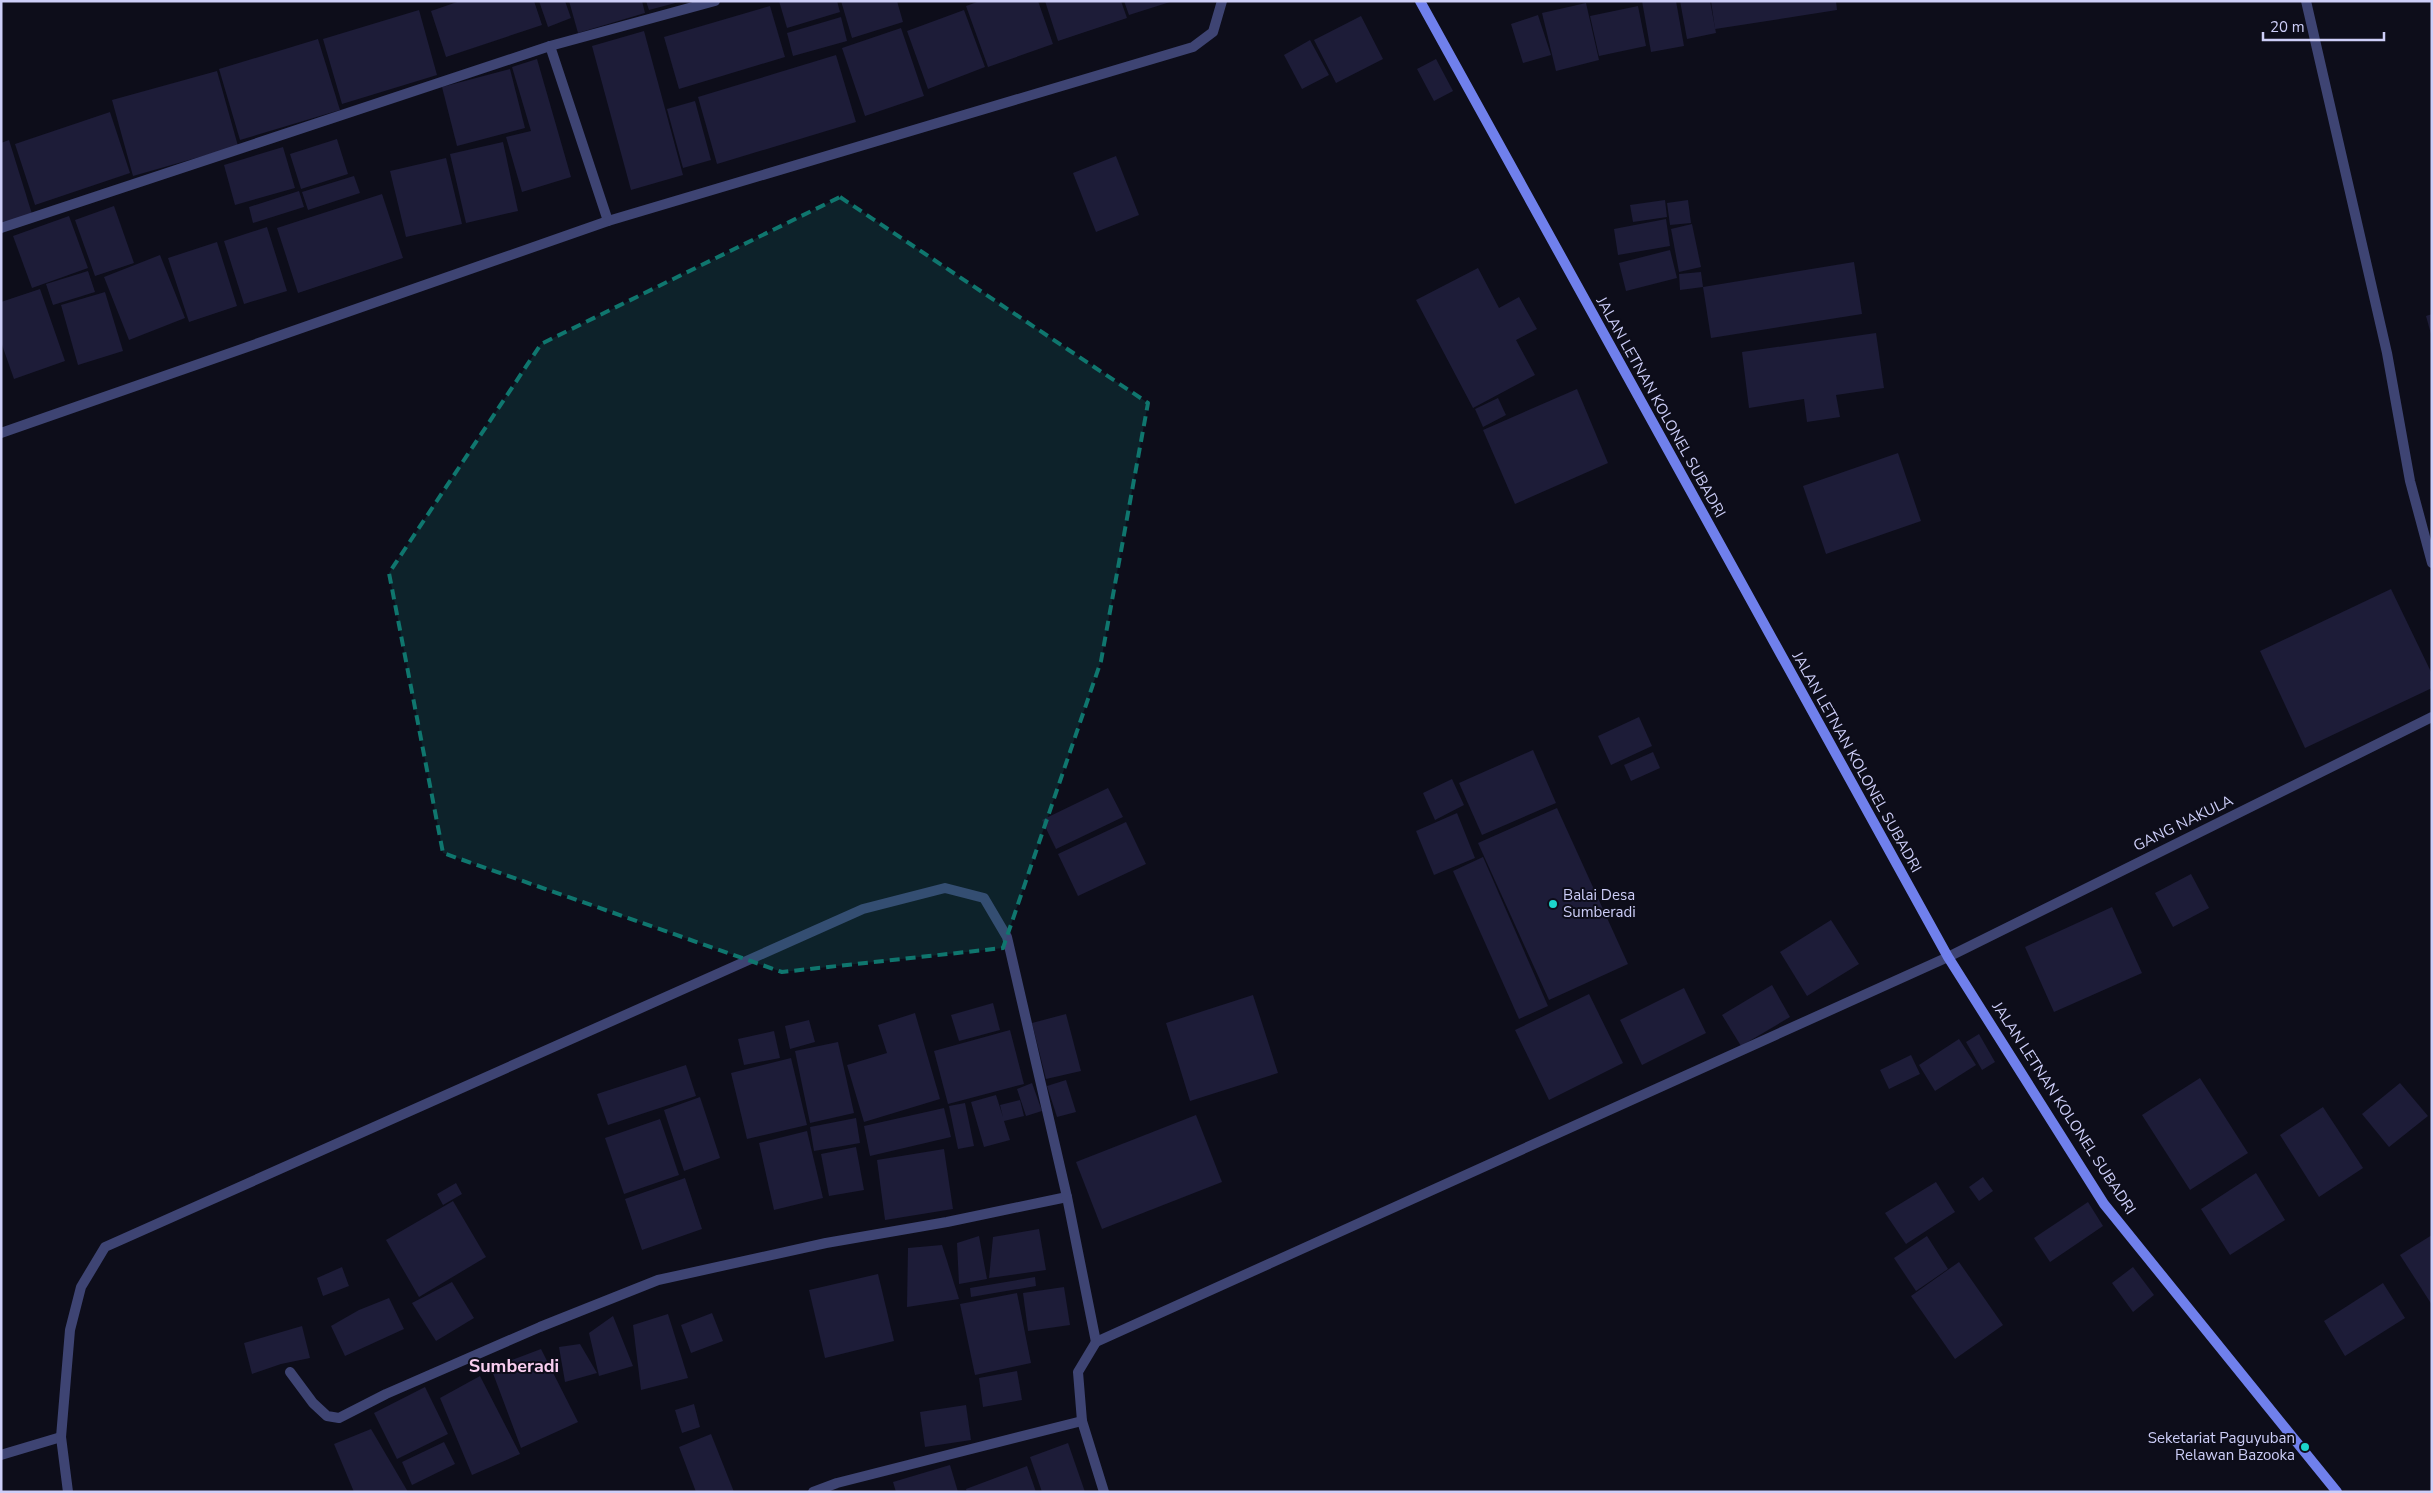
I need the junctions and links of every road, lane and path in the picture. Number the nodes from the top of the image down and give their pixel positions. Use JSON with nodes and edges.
{"nodes":[{"id":1,"x":715,"y":1,"type":"edge"},
{"id":2,"x":1222,"y":1,"type":"edge"},
{"id":3,"x":1420,"y":1,"type":"edge"},
{"id":4,"x":2306,"y":1,"type":"edge"},
{"id":5,"x":550,"y":46,"type":"junction"},
{"id":6,"x":608,"y":221,"type":"junction"},
{"id":7,"x":1,"y":228,"type":"edge"},
{"id":8,"x":1,"y":433,"type":"edge"},
{"id":9,"x":2432,"y":563,"type":"edge"},
{"id":10,"x":2432,"y":717,"type":"edge"},
{"id":11,"x":1948,"y":957,"type":"junction"},
{"id":12,"x":1066,"y":1197,"type":"junction"},
{"id":13,"x":1096,"y":1342,"type":"junction"},
{"id":14,"x":290,"y":1372,"type":"dead end"},
{"id":15,"x":1082,"y":1421,"type":"junction"},
{"id":16,"x":61,"y":1437,"type":"junction"},
{"id":17,"x":1,"y":1454,"type":"edge"},
{"id":18,"x":68,"y":1492,"type":"edge"},
{"id":19,"x":813,"y":1492,"type":"edge"},
{"id":20,"x":1104,"y":1492,"type":"edge"},
{"id":21,"x":2337,"y":1492,"type":"edge"}],
"edges":[{"from":1,"to":5,"type":"street"},
{"from":2,"to":6,"type":"street"},
{"from":3,"to":11,"type":"main road","name":"JALAN LETNAN KOLONEL SUBADRI"},
{"from":4,"to":9,"type":"street"},
{"from":5,"to":6,"type":"street"},
{"from":5,"to":7,"type":"street"},
{"from":6,"to":8,"type":"street"},
{"from":10,"to":11,"type":"street","name":"GANG NAKULA"},
{"from":11,"to":13,"type":"street","name":"GANG NAKULA"},
{"from":11,"to":21,"type":"main road","name":"JALAN LETNAN KOLONEL SUBADRI"},
{"from":12,"to":13,"type":"street"},
{"from":12,"to":14,"type":"street"},
{"from":12,"to":16,"type":"street"},
{"from":13,"to":15,"type":"street"},
{"from":15,"to":19,"type":"street"},
{"from":15,"to":20,"type":"street"},
{"from":16,"to":17,"type":"street"},
{"from":16,"to":18,"type":"street"}]}
